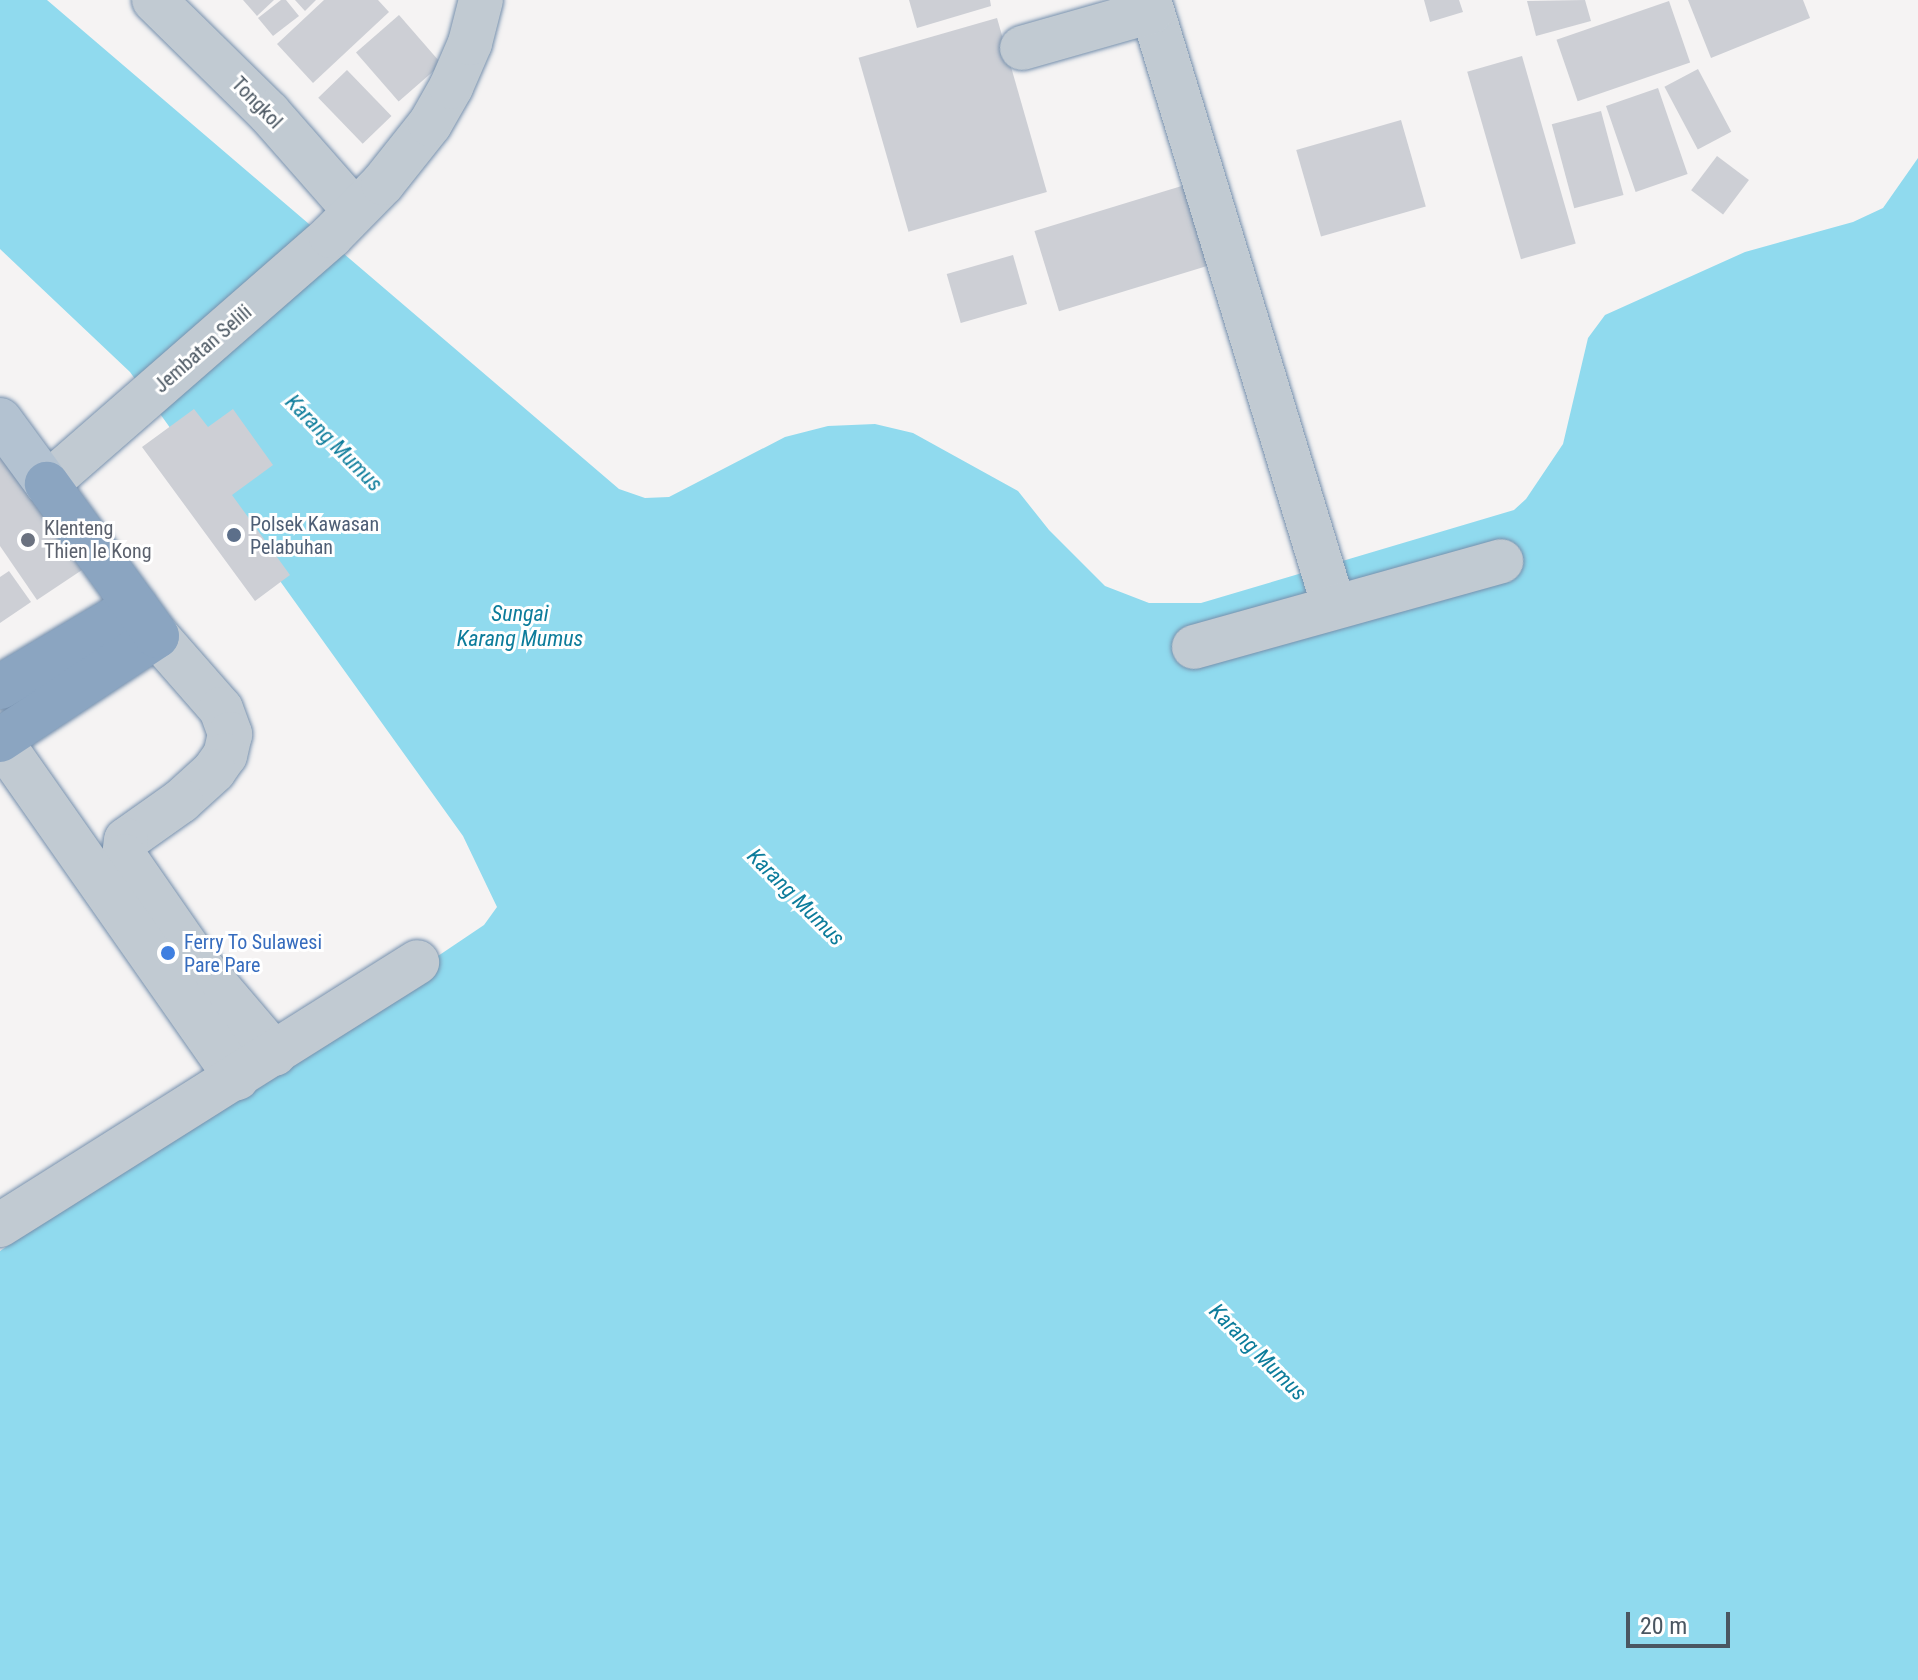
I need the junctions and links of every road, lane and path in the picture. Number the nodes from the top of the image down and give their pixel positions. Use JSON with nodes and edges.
{"nodes":[{"id":1,"x":154,"y":0,"type":"edge"},
{"id":2,"x":481,"y":0,"type":"edge"},
{"id":3,"x":1151,"y":6,"type":"edge"},
{"id":4,"x":1022,"y":48,"type":"dead end"},
{"id":5,"x":343,"y":223,"type":"junction"},
{"id":6,"x":0,"y":420,"type":"edge"},
{"id":7,"x":47,"y":484,"type":"junction"},
{"id":8,"x":1501,"y":561,"type":"dead end"},
{"id":9,"x":1334,"y":607,"type":"junction"},
{"id":10,"x":146,"y":621,"type":"junction"},
{"id":11,"x":1194,"y":647,"type":"dead end"},
{"id":12,"x":0,"y":687,"type":"edge"},
{"id":13,"x":0,"y":740,"type":"edge"},
{"id":14,"x":417,"y":962,"type":"dead end"},
{"id":15,"x":275,"y":1054,"type":"junction"},
{"id":16,"x":237,"y":1078,"type":"junction"},
{"id":17,"x":0,"y":1225,"type":"edge"}],
"edges":[{"from":1,"to":5,"type":"street","name":"Tongkol"},
{"from":2,"to":5,"type":"street","name":"Jembatan Selili"},
{"from":3,"to":4,"type":"street"},
{"from":3,"to":9,"type":"street"},
{"from":5,"to":7,"type":"street","name":"Jembatan Selili"},
{"from":6,"to":7,"type":"main road"},
{"from":7,"to":10,"type":"highway"},
{"from":8,"to":9,"type":"street"},
{"from":9,"to":11,"type":"street"},
{"from":10,"to":12,"type":"highway"},
{"from":10,"to":13,"type":"highway"},
{"from":10,"to":15,"type":"street"},
{"from":13,"to":16,"type":"street"},
{"from":14,"to":15,"type":"street"},
{"from":15,"to":16,"type":"street"},
{"from":16,"to":17,"type":"street"}]}
